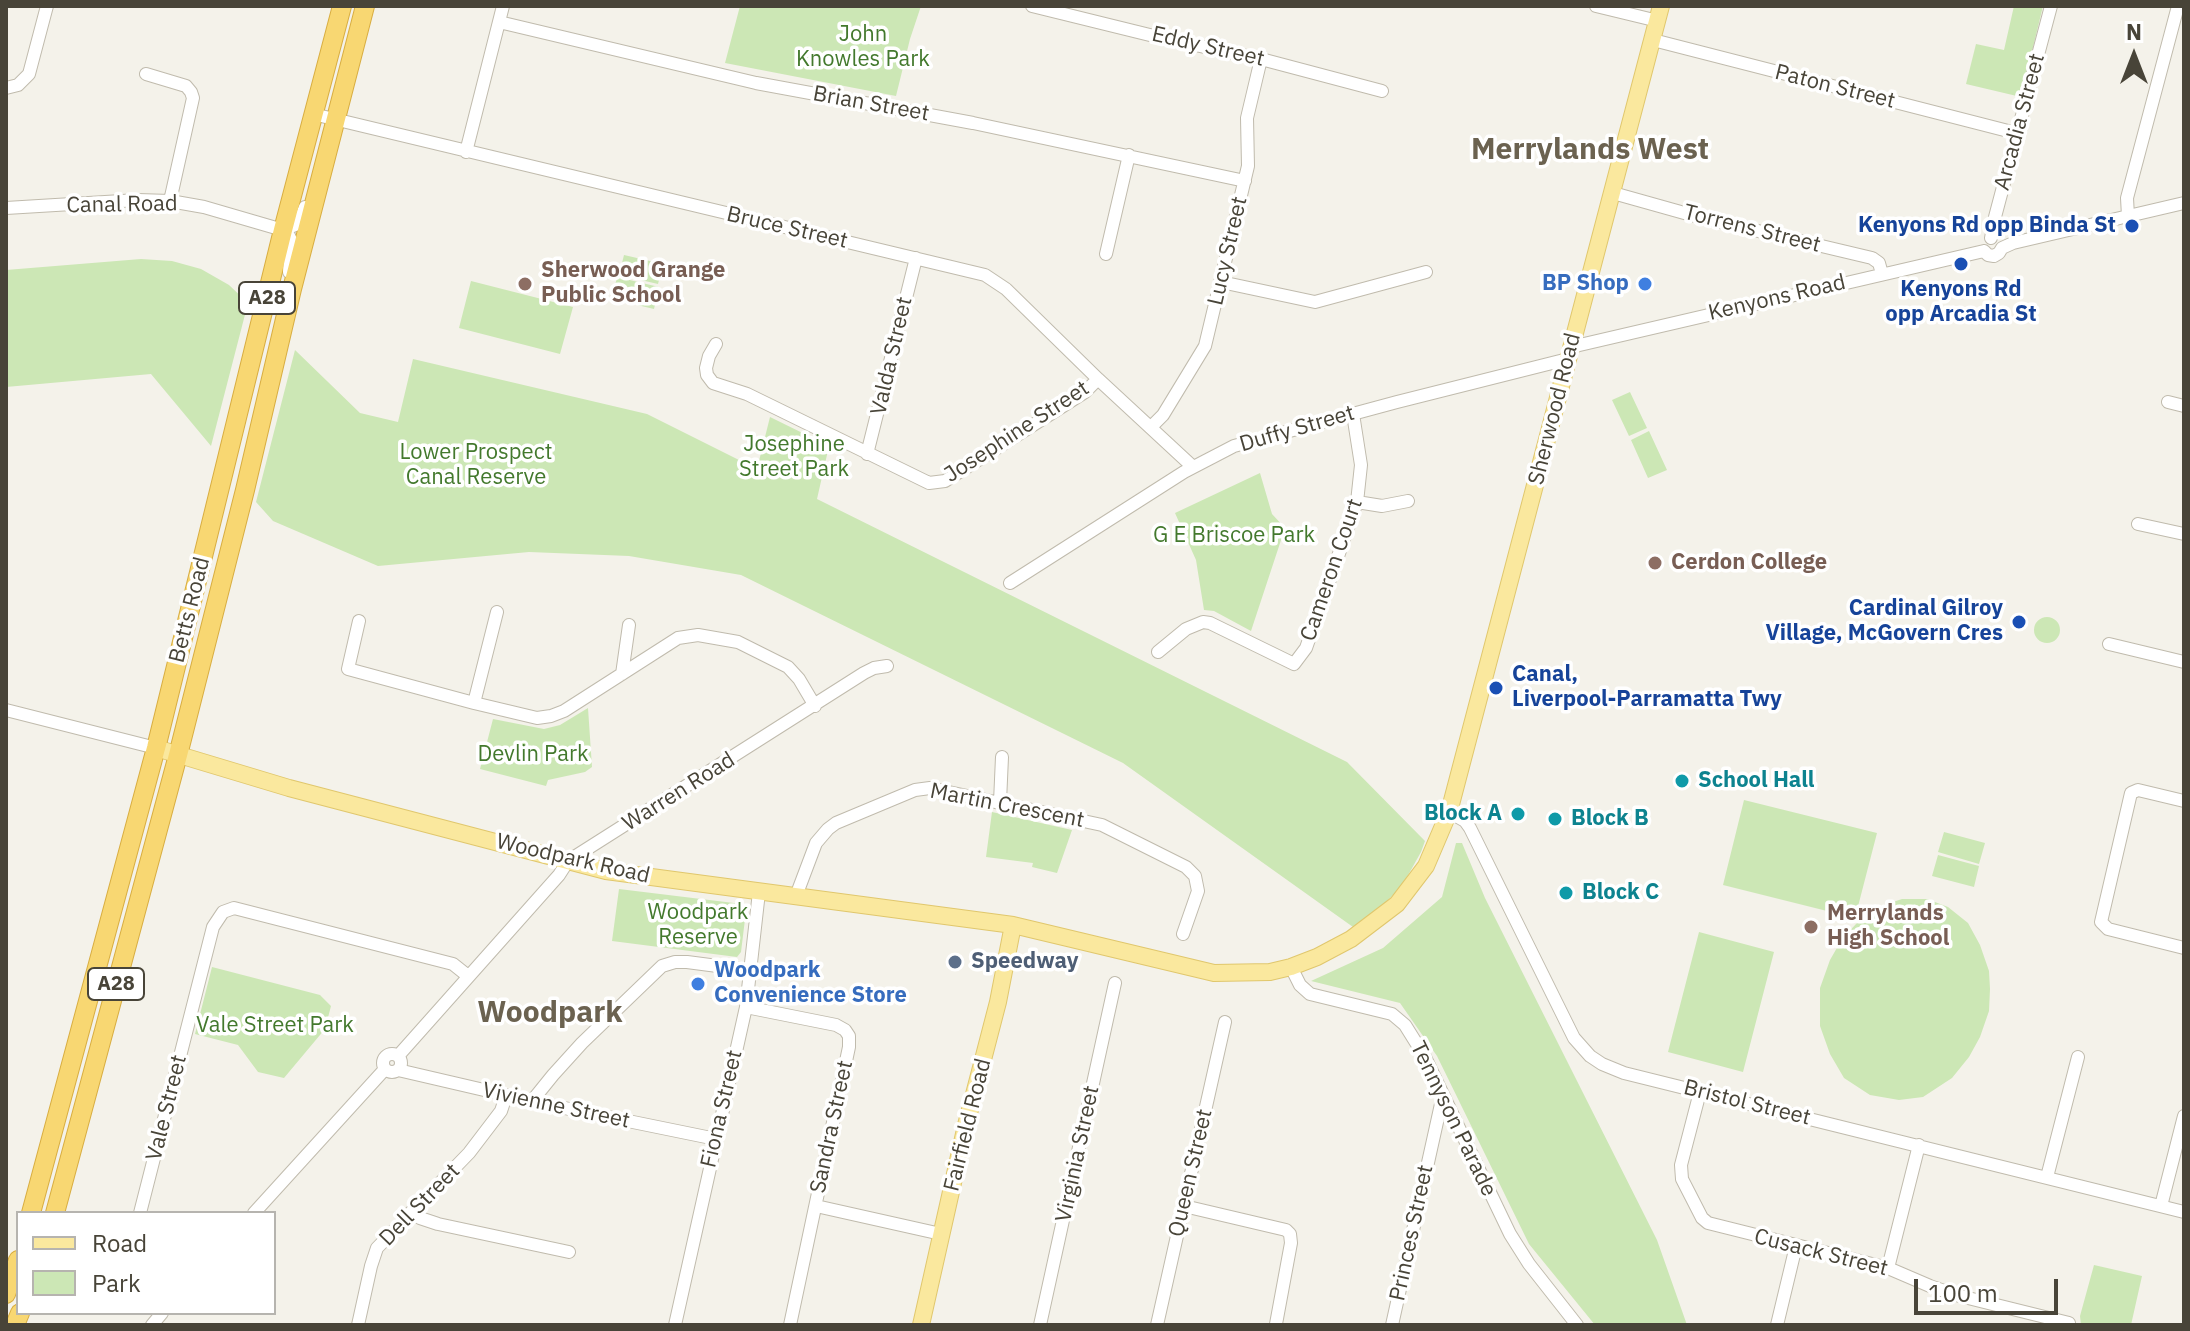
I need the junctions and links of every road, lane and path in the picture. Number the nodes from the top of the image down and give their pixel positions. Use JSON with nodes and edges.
{"nodes":[{"id":1,"x":47,"y":6,"type":"edge"},
{"id":2,"x":342,"y":6,"type":"edge"},
{"id":3,"x":365,"y":6,"type":"edge"},
{"id":4,"x":503,"y":6,"type":"edge"},
{"id":5,"x":1032,"y":6,"type":"edge"},
{"id":6,"x":1596,"y":6,"type":"edge"},
{"id":7,"x":2051,"y":6,"type":"edge"},
{"id":8,"x":2178,"y":6,"type":"edge"},
{"id":9,"x":1659,"y":13,"type":"edge"},
{"id":10,"x":499,"y":22,"type":"junction"},
{"id":11,"x":1653,"y":40,"type":"junction"},
{"id":12,"x":1261,"y":59,"type":"junction"},
{"id":13,"x":146,"y":74,"type":"dead end"},
{"id":14,"x":16,"y":89,"type":"edge"},
{"id":15,"x":1382,"y":91,"type":"dead end"},
{"id":16,"x":313,"y":114,"type":"junction"},
{"id":17,"x":336,"y":120,"type":"junction"},
{"id":18,"x":2016,"y":133,"type":"junction"},
{"id":19,"x":466,"y":152,"type":"junction"},
{"id":20,"x":1129,"y":155,"type":"junction"},
{"id":21,"x":1245,"y":181,"type":"junction"},
{"id":22,"x":319,"y":183,"type":"junction"},
{"id":23,"x":1613,"y":193,"type":"junction"},
{"id":24,"x":170,"y":201,"type":"junction"},
{"id":25,"x":2184,"y":203,"type":"edge"},
{"id":26,"x":6,"y":208,"type":"edge"},
{"id":27,"x":2128,"y":216,"type":"junction"},
{"id":28,"x":283,"y":230,"type":"junction"},
{"id":29,"x":1991,"y":238,"type":"junction"},
{"id":30,"x":2002,"y":248,"type":"junction"},
{"id":31,"x":1984,"y":251,"type":"junction"},
{"id":32,"x":1106,"y":254,"type":"dead end"},
{"id":33,"x":916,"y":258,"type":"junction"},
{"id":34,"x":1426,"y":272,"type":"dead end"},
{"id":35,"x":1882,"y":274,"type":"junction"},
{"id":36,"x":1221,"y":282,"type":"junction"},
{"id":37,"x":292,"y":289,"type":"junction"},
{"id":38,"x":716,"y":344,"type":"dead end"},
{"id":39,"x":1570,"y":353,"type":"junction"},
{"id":40,"x":1098,"y":379,"type":"junction"},
{"id":41,"x":2168,"y":402,"type":"dead end"},
{"id":42,"x":2184,"y":406,"type":"edge"},
{"id":43,"x":1353,"y":414,"type":"junction"},
{"id":44,"x":1151,"y":427,"type":"junction"},
{"id":45,"x":867,"y":454,"type":"junction"},
{"id":46,"x":1193,"y":467,"type":"junction"},
{"id":47,"x":1408,"y":501,"type":"dead end"},
{"id":48,"x":1357,"y":502,"type":"junction"},
{"id":49,"x":2138,"y":524,"type":"dead end"},
{"id":50,"x":2184,"y":534,"type":"edge"},
{"id":51,"x":1010,"y":583,"type":"dead end"},
{"id":52,"x":497,"y":612,"type":"dead end"},
{"id":53,"x":359,"y":621,"type":"dead end"},
{"id":54,"x":629,"y":625,"type":"dead end"},
{"id":55,"x":2109,"y":644,"type":"dead end"},
{"id":56,"x":1158,"y":652,"type":"dead end"},
{"id":57,"x":2184,"y":662,"type":"edge"},
{"id":58,"x":887,"y":666,"type":"dead end"},
{"id":59,"x":622,"y":674,"type":"junction"},
{"id":60,"x":474,"y":703,"type":"junction"},
{"id":61,"x":815,"y":706,"type":"junction"},
{"id":62,"x":6,"y":710,"type":"edge"},
{"id":63,"x":156,"y":748,"type":"junction"},
{"id":64,"x":178,"y":755,"type":"junction"},
{"id":65,"x":1002,"y":757,"type":"dead end"},
{"id":66,"x":2184,"y":801,"type":"edge"},
{"id":67,"x":1000,"y":802,"type":"junction"},
{"id":68,"x":1449,"y":812,"type":"junction"},
{"id":69,"x":568,"y":861,"type":"junction"},
{"id":70,"x":759,"y":892,"type":"junction"},
{"id":71,"x":796,"y":896,"type":"junction"},
{"id":72,"x":216,"y":898,"type":"dead end"},
{"id":73,"x":223,"y":912,"type":"junction"},
{"id":74,"x":1013,"y":925,"type":"junction"},
{"id":75,"x":1183,"y":934,"type":"dead end"},
{"id":76,"x":2184,"y":948,"type":"edge"},
{"id":77,"x":748,"y":970,"type":"junction"},
{"id":78,"x":1294,"y":972,"type":"junction"},
{"id":79,"x":468,"y":976,"type":"junction"},
{"id":80,"x":1115,"y":983,"type":"dead end"},
{"id":81,"x":746,"y":1007,"type":"junction"},
{"id":82,"x":1225,"y":1022,"type":"dead end"},
{"id":83,"x":2078,"y":1057,"type":"dead end"},
{"id":84,"x":391,"y":1069,"type":"junction"},
{"id":85,"x":1700,"y":1092,"type":"junction"},
{"id":86,"x":1443,"y":1095,"type":"junction"},
{"id":87,"x":506,"y":1096,"type":"junction"},
{"id":88,"x":532,"y":1101,"type":"junction"},
{"id":89,"x":2184,"y":1116,"type":"edge"},
{"id":90,"x":716,"y":1139,"type":"junction"},
{"id":91,"x":1919,"y":1145,"type":"junction"},
{"id":92,"x":2047,"y":1177,"type":"junction"},
{"id":93,"x":816,"y":1206,"type":"junction"},
{"id":94,"x":1184,"y":1206,"type":"junction"},
{"id":95,"x":2161,"y":1206,"type":"junction"},
{"id":96,"x":32,"y":1211,"type":"edge"},
{"id":97,"x":56,"y":1211,"type":"edge"},
{"id":98,"x":141,"y":1211,"type":"edge"},
{"id":99,"x":256,"y":1211,"type":"edge"},
{"id":100,"x":411,"y":1212,"type":"junction"},
{"id":101,"x":2184,"y":1212,"type":"edge"},
{"id":102,"x":941,"y":1234,"type":"junction"},
{"id":103,"x":1796,"y":1246,"type":"junction"},
{"id":104,"x":569,"y":1252,"type":"dead end"},
{"id":105,"x":16,"y":1266,"type":"edge"},
{"id":106,"x":1888,"y":1268,"type":"junction"},
{"id":107,"x":6,"y":1294,"type":"edge"},
{"id":108,"x":2069,"y":1323,"type":"dead end"},
{"id":109,"x":1276,"y":1324,"type":"edge"},
{"id":110,"x":358,"y":1325,"type":"edge"},
{"id":111,"x":675,"y":1325,"type":"edge"},
{"id":112,"x":790,"y":1325,"type":"edge"},
{"id":113,"x":921,"y":1325,"type":"edge"},
{"id":114,"x":1040,"y":1325,"type":"edge"},
{"id":115,"x":1157,"y":1325,"type":"edge"},
{"id":116,"x":1392,"y":1325,"type":"edge"},
{"id":117,"x":1577,"y":1325,"type":"edge"},
{"id":118,"x":1777,"y":1325,"type":"edge"}],
"edges":[{"from":1,"to":14,"type":"street"},
{"from":2,"to":16,"type":"highway","name":"Betts Road","number":"A28"},
{"from":3,"to":17,"type":"highway","name":"Betts Road","number":"A28"},
{"from":4,"to":10,"type":"street"},
{"from":5,"to":12,"type":"street","name":"Eddy Street"},
{"from":6,"to":9,"type":"street"},
{"from":7,"to":18,"type":"street","name":"Arcadia Street"},
{"from":8,"to":27,"type":"street"},
{"from":9,"to":11,"type":"main road","name":"Sherwood Road"},
{"from":10,"to":19,"type":"street"},
{"from":10,"to":20,"type":"street","name":"Brian Street"},
{"from":11,"to":18,"type":"street","name":"Paton Street"},
{"from":11,"to":23,"type":"main road","name":"Sherwood Road"},
{"from":12,"to":15,"type":"street","name":"Eddy Street"},
{"from":12,"to":21,"type":"street","name":"Lucy Street"},
{"from":13,"to":24,"type":"street"},
{"from":16,"to":17,"type":"street","name":"Bruce Street"},
{"from":16,"to":28,"type":"highway","name":"Betts Road","number":"A28"},
{"from":17,"to":19,"type":"street","name":"Bruce Street"},
{"from":17,"to":22,"type":"highway","name":"Betts Road","number":"A28"},
{"from":18,"to":29,"type":"street","name":"Arcadia Street"},
{"from":19,"to":33,"type":"street","name":"Bruce Street"},
{"from":20,"to":21,"type":"street","name":"Brian Street"},
{"from":20,"to":32,"type":"street"},
{"from":21,"to":36,"type":"street","name":"Lucy Street"},
{"from":22,"to":28,"type":"street"},
{"from":22,"to":37,"type":"highway","name":"Betts Road","number":"A28"},
{"from":23,"to":35,"type":"street","name":"Torrens Street"},
{"from":23,"to":39,"type":"main road","name":"Sherwood Road"},
{"from":24,"to":26,"type":"street","name":"Canal Road"},
{"from":24,"to":28,"type":"street","name":"Canal Road"},
{"from":25,"to":27,"type":"street"},
{"from":27,"to":30,"type":"street"},
{"from":28,"to":37,"type":"street"},
{"from":28,"to":63,"type":"highway","name":"Betts Road","number":"A28"},
{"from":29,"to":30,"type":"street"},
{"from":29,"to":31,"type":"street"},
{"from":30,"to":31,"type":"street"},
{"from":31,"to":35,"type":"street","name":"Kenyons Road"},
{"from":33,"to":40,"type":"street","name":"Bruce Street"},
{"from":33,"to":45,"type":"street","name":"Valda Street"},
{"from":34,"to":36,"type":"street"},
{"from":35,"to":39,"type":"street","name":"Kenyons Road"},
{"from":36,"to":44,"type":"street","name":"Lucy Street"},
{"from":37,"to":64,"type":"highway","name":"Betts Road","number":"A28"},
{"from":38,"to":45,"type":"street","name":"Josephine Street"},
{"from":39,"to":43,"type":"street","name":"Duffy Street"},
{"from":39,"to":68,"type":"main road","name":"Sherwood Road"},
{"from":40,"to":44,"type":"street","name":"Bruce Street"},
{"from":40,"to":45,"type":"street","name":"Josephine Street"},
{"from":41,"to":42,"type":"street"},
{"from":43,"to":46,"type":"street","name":"Duffy Street"},
{"from":43,"to":48,"type":"street","name":"Cameron Court"},
{"from":44,"to":46,"type":"street","name":"Bruce Street"},
{"from":46,"to":51,"type":"street","name":"Duffy Street"},
{"from":47,"to":48,"type":"street"},
{"from":48,"to":56,"type":"street","name":"Cameron Court"},
{"from":49,"to":50,"type":"street"},
{"from":52,"to":60,"type":"street"},
{"from":53,"to":60,"type":"street"},
{"from":54,"to":59,"type":"street"},
{"from":55,"to":57,"type":"street"},
{"from":58,"to":61,"type":"street","name":"Warren Road"},
{"from":59,"to":60,"type":"street"},
{"from":59,"to":61,"type":"street"},
{"from":61,"to":69,"type":"street","name":"Warren Road"},
{"from":62,"to":63,"type":"street","name":"Woodpark Road"},
{"from":63,"to":64,"type":"main road","name":"Woodpark Road"},
{"from":63,"to":96,"type":"highway","name":"Betts Road","number":"A28"},
{"from":64,"to":69,"type":"main road","name":"Woodpark Road"},
{"from":64,"to":97,"type":"highway","name":"Betts Road","number":"A28"},
{"from":65,"to":67,"type":"street"},
{"from":66,"to":76,"type":"street"},
{"from":67,"to":71,"type":"street","name":"Martin Crescent"},
{"from":67,"to":75,"type":"street","name":"Martin Crescent"},
{"from":68,"to":78,"type":"main road","name":"Sherwood Road"},
{"from":68,"to":85,"type":"street","name":"Bristol Street"},
{"from":69,"to":70,"type":"main road","name":"Woodpark Road"},
{"from":69,"to":79,"type":"street","name":"Warren Road"},
{"from":70,"to":71,"type":"main road","name":"Woodpark Road"},
{"from":70,"to":77,"type":"street","name":"Fiona Street"},
{"from":71,"to":74,"type":"main road","name":"Woodpark Road"},
{"from":72,"to":73,"type":"street"},
{"from":73,"to":79,"type":"street"},
{"from":73,"to":98,"type":"street","name":"Vale Street"},
{"from":74,"to":78,"type":"main road","name":"Woodpark Road"},
{"from":74,"to":102,"type":"main road","name":"Fairfield Road"},
{"from":77,"to":81,"type":"street","name":"Fiona Street"},
{"from":77,"to":88,"type":"street"},
{"from":78,"to":86,"type":"street","name":"Tennyson Parade"},
{"from":79,"to":84,"type":"street","name":"Warren Road"},
{"from":80,"to":114,"type":"street","name":"Virginia Street"},
{"from":81,"to":90,"type":"street","name":"Fiona Street"},
{"from":81,"to":93,"type":"street","name":"Sandra Street"},
{"from":82,"to":94,"type":"street","name":"Queen Street"},
{"from":83,"to":92,"type":"street"},
{"from":84,"to":87,"type":"street","name":"Vivienne Street"},
{"from":84,"to":99,"type":"street"},
{"from":85,"to":91,"type":"street","name":"Bristol Street"},
{"from":85,"to":103,"type":"street","name":"Cusack Street"},
{"from":86,"to":116,"type":"street","name":"Princes Street"},
{"from":86,"to":117,"type":"street","name":"Tennyson Parade"},
{"from":87,"to":88,"type":"street","name":"Vivienne Street"},
{"from":87,"to":100,"type":"street","name":"Dell Street"},
{"from":88,"to":90,"type":"street","name":"Vivienne Street"},
{"from":89,"to":95,"type":"street"},
{"from":90,"to":111,"type":"street","name":"Fiona Street"},
{"from":91,"to":92,"type":"street","name":"Bristol Street"},
{"from":91,"to":106,"type":"street"},
{"from":92,"to":95,"type":"street","name":"Bristol Street"},
{"from":93,"to":102,"type":"street"},
{"from":93,"to":112,"type":"street","name":"Sandra Street"},
{"from":94,"to":109,"type":"street"},
{"from":94,"to":115,"type":"street","name":"Queen Street"},
{"from":95,"to":101,"type":"street","name":"Bristol Street"},
{"from":100,"to":104,"type":"street"},
{"from":100,"to":110,"type":"street","name":"Dell Street"},
{"from":102,"to":113,"type":"main road","name":"Fairfield Road"},
{"from":103,"to":106,"type":"street","name":"Cusack Street"},
{"from":103,"to":118,"type":"street"},
{"from":105,"to":107,"type":"highway"},
{"from":106,"to":108,"type":"street","name":"Cusack Street"}]}
